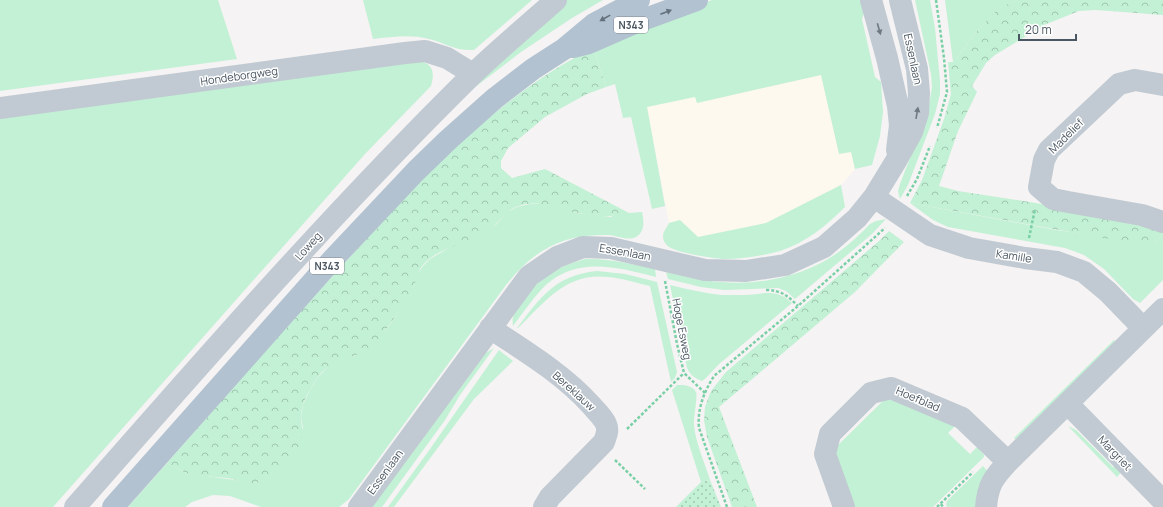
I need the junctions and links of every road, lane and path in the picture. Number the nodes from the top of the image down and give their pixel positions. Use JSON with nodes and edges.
{"nodes":[{"id":1,"x":556,"y":0,"type":"edge"},
{"id":2,"x":639,"y":0,"type":"edge"},
{"id":3,"x":697,"y":0,"type":"edge"},
{"id":4,"x":871,"y":0,"type":"edge"},
{"id":5,"x":900,"y":0,"type":"edge"},
{"id":6,"x":564,"y":49,"type":"junction"},
{"id":7,"x":473,"y":74,"type":"junction"},
{"id":8,"x":1163,"y":85,"type":"edge"},
{"id":9,"x":0,"y":108,"type":"edge"},
{"id":10,"x":896,"y":161,"type":"junction"},
{"id":11,"x":1039,"y":187,"type":"junction"},
{"id":12,"x":874,"y":197,"type":"junction"},
{"id":13,"x":897,"y":213,"type":"junction"},
{"id":14,"x":1163,"y":222,"type":"edge"},
{"id":15,"x":1026,"y":258,"type":"junction"},
{"id":16,"x":659,"y":269,"type":"junction"},
{"id":17,"x":665,"y":281,"type":"junction"},
{"id":18,"x":672,"y":283,"type":"dead end"},
{"id":19,"x":764,"y":290,"type":"dead end"},
{"id":20,"x":798,"y":306,"type":"junction"},
{"id":21,"x":1163,"y":309,"type":"edge"},
{"id":22,"x":490,"y":328,"type":"junction"},
{"id":23,"x":1143,"y":328,"type":"junction"},
{"id":24,"x":684,"y":373,"type":"junction"},
{"id":25,"x":705,"y":393,"type":"junction"},
{"id":26,"x":1068,"y":404,"type":"junction"},
{"id":27,"x":604,"y":440,"type":"junction"},
{"id":28,"x":1008,"y":462,"type":"junction"},
{"id":29,"x":645,"y":489,"type":"dead end"},
{"id":30,"x":1163,"y":501,"type":"edge"},
{"id":31,"x":940,"y":504,"type":"dead end"},
{"id":32,"x":75,"y":507,"type":"edge"},
{"id":33,"x":114,"y":507,"type":"edge"},
{"id":34,"x":359,"y":507,"type":"edge"},
{"id":35,"x":544,"y":507,"type":"edge"},
{"id":36,"x":727,"y":507,"type":"edge"},
{"id":37,"x":844,"y":507,"type":"edge"},
{"id":38,"x":943,"y":507,"type":"edge"},
{"id":39,"x":986,"y":507,"type":"edge"}],
"edges":[{"from":1,"to":7,"type":"street","name":"Loweg"},
{"from":2,"to":6,"type":"main road","number":"N343","one_way":true},
{"from":6,"to":3,"type":"main road","number":"N343","one_way":true},
{"from":4,"to":10,"type":"street","name":"Essenlaan","one_way":true},
{"from":10,"to":5,"type":"street","name":"Essenlaan","one_way":true},
{"from":6,"to":33,"type":"main road","number":"N343"},
{"from":7,"to":9,"type":"street","name":"Hondeborgweg"},
{"from":7,"to":32,"type":"street","name":"Loweg"},
{"from":8,"to":11,"type":"street","name":"Madelief"},
{"from":10,"to":12,"type":"street","name":"Essenlaan"},
{"from":11,"to":14,"type":"street"},
{"from":11,"to":15,"type":"path"},
{"from":12,"to":13,"type":"street","name":"Kamille"},
{"from":12,"to":16,"type":"street","name":"Essenlaan"},
{"from":13,"to":15,"type":"street","name":"Kamille"},
{"from":13,"to":20,"type":"path"},
{"from":15,"to":23,"type":"street","name":"Kamille"},
{"from":16,"to":17,"type":"path","name":"Hoge Esweg"},
{"from":16,"to":17,"type":"path"},
{"from":16,"to":22,"type":"street","name":"Essenlaan"},
{"from":17,"to":18,"type":"path"},
{"from":17,"to":24,"type":"path","name":"Hoge Esweg"},
{"from":19,"to":20,"type":"path"},
{"from":20,"to":25,"type":"path"},
{"from":21,"to":23,"type":"street"},
{"from":22,"to":27,"type":"street","name":"Bereklauw"},
{"from":22,"to":34,"type":"street","name":"Essenlaan"},
{"from":23,"to":26,"type":"street"},
{"from":24,"to":25,"type":"path","name":"Hoge Esweg"},
{"from":24,"to":27,"type":"path"},
{"from":25,"to":36,"type":"path"},
{"from":26,"to":28,"type":"street"},
{"from":26,"to":30,"type":"street","name":"Margriet"},
{"from":27,"to":29,"type":"path"},
{"from":27,"to":35,"type":"street"},
{"from":28,"to":37,"type":"street","name":"Hoefblad"},
{"from":28,"to":39,"type":"street"},
{"from":31,"to":38,"type":"path"}]}
